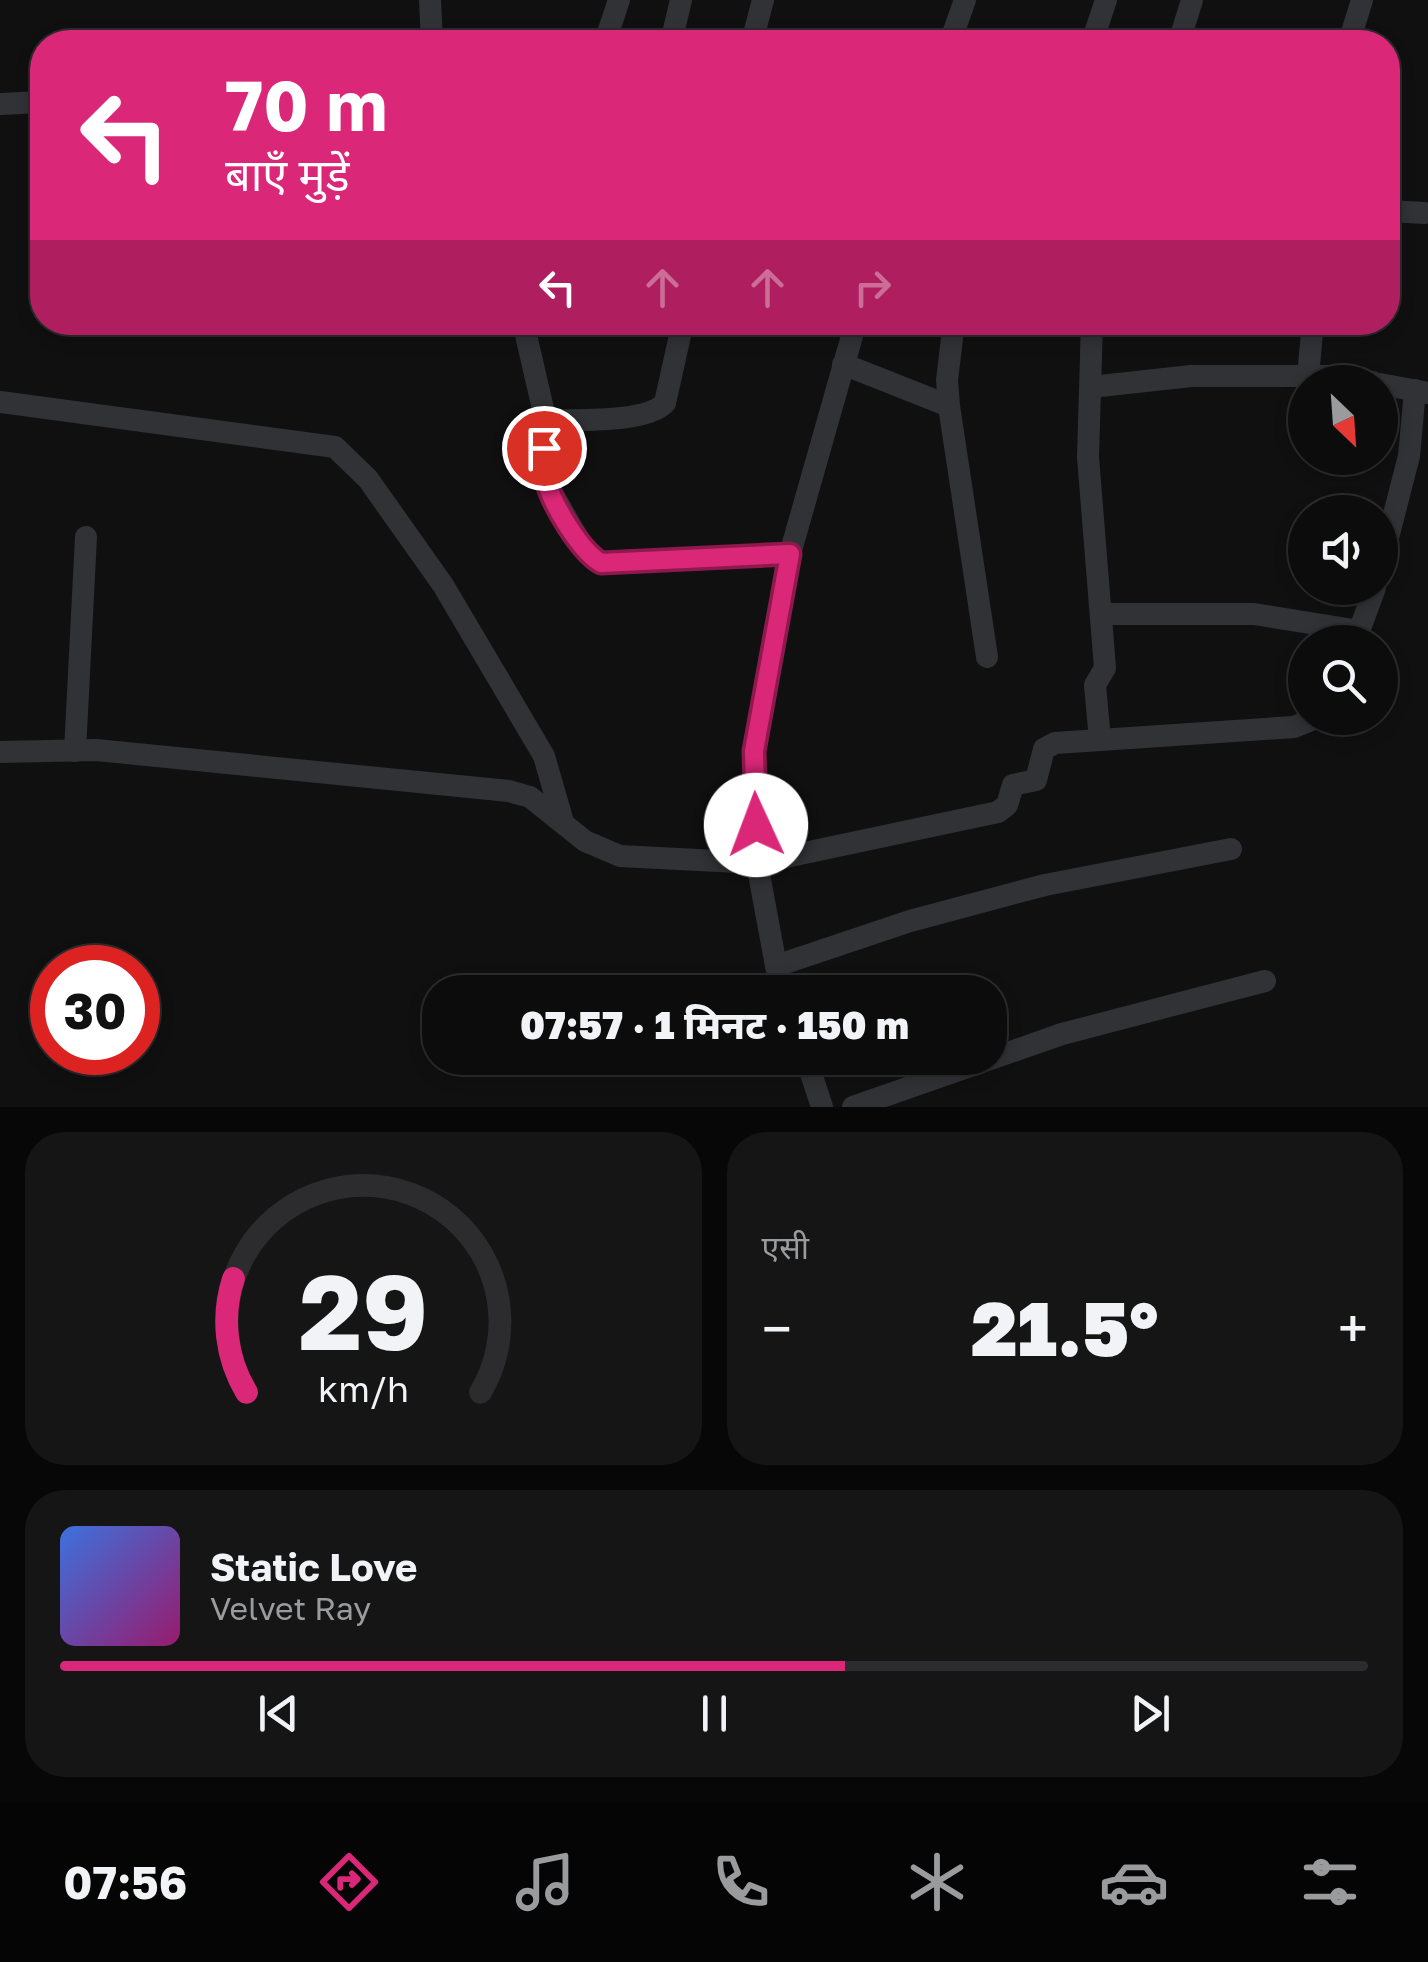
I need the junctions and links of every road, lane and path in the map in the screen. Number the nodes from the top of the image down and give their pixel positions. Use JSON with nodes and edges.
{"nodes":[{"id":1,"x":430,"y":0,"type":"edge"},
{"id":2,"x":619,"y":0,"type":"edge"},
{"id":3,"x":681,"y":0,"type":"edge"},
{"id":4,"x":763,"y":0,"type":"edge"},
{"id":5,"x":965,"y":0,"type":"edge"},
{"id":6,"x":1106,"y":0,"type":"edge"},
{"id":7,"x":1192,"y":0,"type":"edge"},
{"id":8,"x":1362,"y":0,"type":"edge"},
{"id":9,"x":431,"y":30,"type":"edge"},
{"id":10,"x":609,"y":30,"type":"edge"},
{"id":11,"x":674,"y":30,"type":"edge"},
{"id":12,"x":755,"y":30,"type":"edge"},
{"id":13,"x":954,"y":30,"type":"edge"},
{"id":14,"x":1096,"y":30,"type":"edge"},
{"id":15,"x":1183,"y":30,"type":"edge"},
{"id":16,"x":1353,"y":30,"type":"edge"},
{"id":17,"x":30,"y":103,"type":"edge"},
{"id":18,"x":0,"y":104,"type":"edge"},
{"id":19,"x":1400,"y":211,"type":"edge"},
{"id":20,"x":1425,"y":213,"type":"dead end"},
{"id":21,"x":526,"y":335,"type":"edge"},
{"id":22,"x":680,"y":335,"type":"edge"},
{"id":23,"x":852,"y":335,"type":"edge"},
{"id":24,"x":952,"y":335,"type":"edge"},
{"id":25,"x":1092,"y":335,"type":"edge"},
{"id":26,"x":1313,"y":335,"type":"edge"},
{"id":27,"x":843,"y":364,"type":"junction"},
{"id":28,"x":1309,"y":365,"type":"edge"},
{"id":29,"x":1288,"y":376,"type":"edge"},
{"id":30,"x":1090,"y":387,"type":"junction"},
{"id":31,"x":1422,"y":392,"type":"edge"},
{"id":32,"x":0,"y":402,"type":"edge"},
{"id":33,"x":949,"y":406,"type":"junction"},
{"id":34,"x":543,"y":421,"type":"junction"},
{"id":35,"x":1398,"y":496,"type":"edge"},
{"id":36,"x":86,"y":537,"type":"dead end"},
{"id":37,"x":790,"y":554,"type":"junction"},
{"id":38,"x":1101,"y":614,"type":"junction"},
{"id":39,"x":1303,"y":625,"type":"edge"},
{"id":40,"x":987,"y":657,"type":"dead end"},
{"id":41,"x":1288,"y":726,"type":"edge"},
{"id":42,"x":1100,"y":740,"type":"junction"},
{"id":43,"x":76,"y":751,"type":"junction"},
{"id":44,"x":0,"y":752,"type":"edge"},
{"id":45,"x":564,"y":824,"type":"junction"},
{"id":46,"x":1230,"y":848,"type":"dead end"},
{"id":47,"x":758,"y":862,"type":"junction"},
{"id":48,"x":776,"y":966,"type":"junction"},
{"id":49,"x":779,"y":975,"type":"edge"},
{"id":50,"x":1265,"y":981,"type":"dead end"},
{"id":51,"x":812,"y":1075,"type":"edge"},
{"id":52,"x":822,"y":1107,"type":"edge"},
{"id":53,"x":853,"y":1107,"type":"edge"}],
"edges":[{"from":1,"to":9,"type":"street"},
{"from":2,"to":10,"type":"street"},
{"from":3,"to":11,"type":"street"},
{"from":4,"to":12,"type":"street"},
{"from":5,"to":13,"type":"street"},
{"from":6,"to":14,"type":"street"},
{"from":7,"to":15,"type":"street"},
{"from":8,"to":16,"type":"street"},
{"from":17,"to":18,"type":"street"},
{"from":19,"to":20,"type":"street"},
{"from":21,"to":34,"type":"street"},
{"from":22,"to":34,"type":"street"},
{"from":23,"to":27,"type":"street"},
{"from":24,"to":33,"type":"street"},
{"from":25,"to":30,"type":"street"},
{"from":26,"to":28,"type":"street"},
{"from":27,"to":33,"type":"street"},
{"from":27,"to":37,"type":"street"},
{"from":29,"to":30,"type":"street"},
{"from":30,"to":38,"type":"street"},
{"from":31,"to":35,"type":"street"},
{"from":32,"to":45,"type":"street"},
{"from":33,"to":40,"type":"street"},
{"from":34,"to":37,"type":"street"},
{"from":36,"to":43,"type":"street"},
{"from":37,"to":47,"type":"street"},
{"from":38,"to":39,"type":"street"},
{"from":38,"to":42,"type":"street"},
{"from":41,"to":42,"type":"street"},
{"from":42,"to":47,"type":"street"},
{"from":43,"to":44,"type":"street"},
{"from":43,"to":45,"type":"street"},
{"from":45,"to":47,"type":"street"},
{"from":46,"to":48,"type":"street"},
{"from":47,"to":48,"type":"street"},
{"from":48,"to":49,"type":"street"},
{"from":50,"to":53,"type":"street"},
{"from":51,"to":52,"type":"street"}]}
